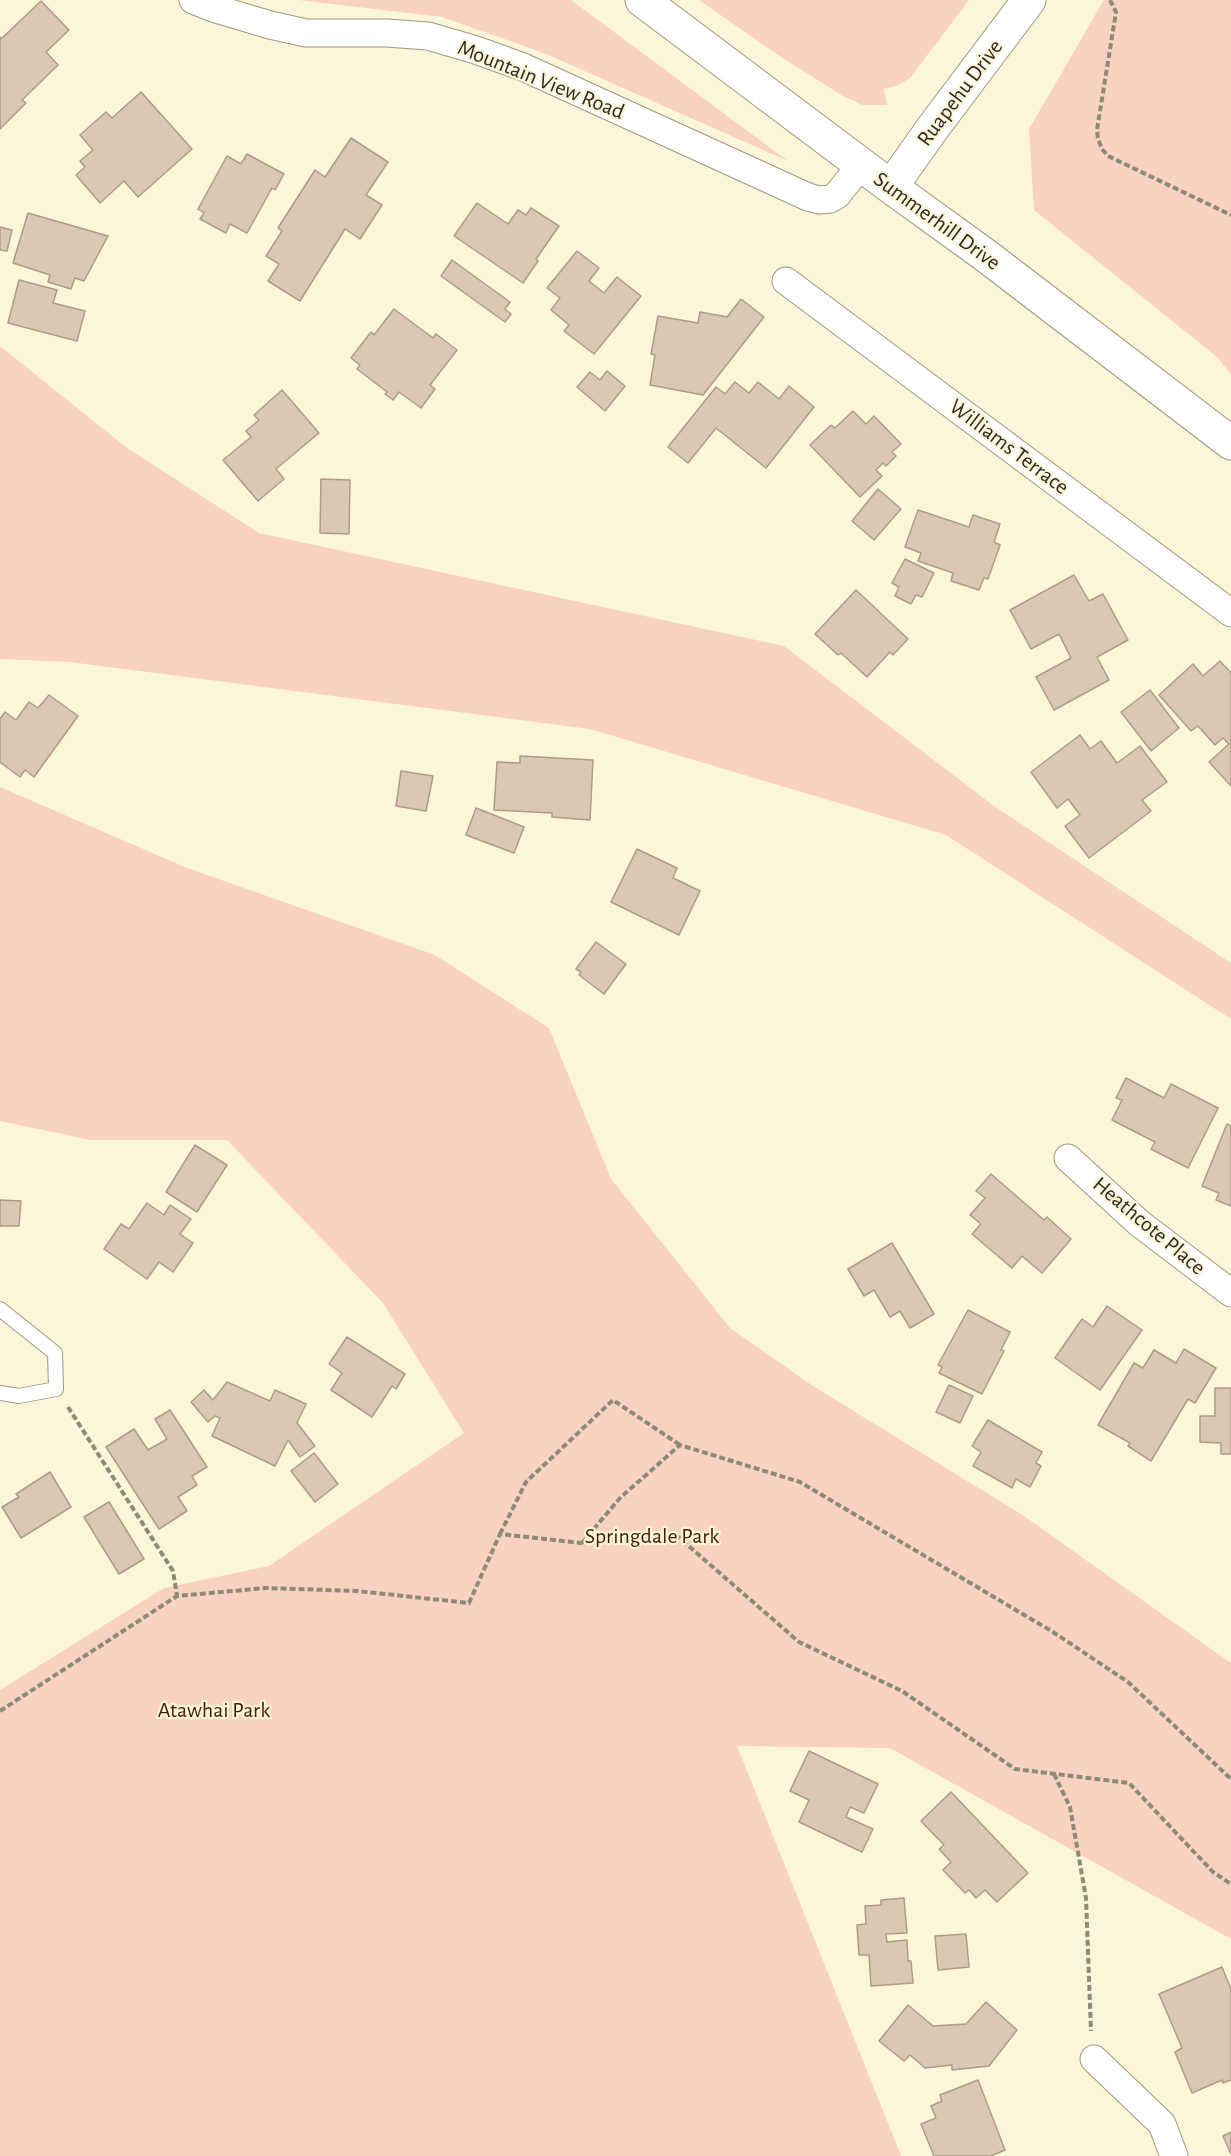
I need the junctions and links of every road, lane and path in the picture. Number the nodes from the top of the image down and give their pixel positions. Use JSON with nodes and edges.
{"nodes":[{"id":1,"x":193,"y":0,"type":"edge"},
{"id":2,"x":642,"y":0,"type":"edge"},
{"id":3,"x":1029,"y":0,"type":"edge"},
{"id":4,"x":1110,"y":0,"type":"edge"},
{"id":5,"x":861,"y":165,"type":"junction"},
{"id":6,"x":891,"y":187,"type":"junction"},
{"id":7,"x":1231,"y":215,"type":"edge"},
{"id":8,"x":786,"y":281,"type":"dead end"},
{"id":9,"x":1231,"y":443,"type":"edge"},
{"id":10,"x":1231,"y":613,"type":"edge"},
{"id":11,"x":1068,"y":1158,"type":"dead end"},
{"id":12,"x":1231,"y":1293,"type":"edge"},
{"id":13,"x":0,"y":1309,"type":"edge"},
{"id":14,"x":56,"y":1389,"type":"junction"},
{"id":15,"x":0,"y":1393,"type":"edge"},
{"id":16,"x":680,"y":1445,"type":"junction"},
{"id":17,"x":500,"y":1534,"type":"junction"},
{"id":18,"x":581,"y":1543,"type":"junction"},
{"id":19,"x":177,"y":1596,"type":"junction"},
{"id":20,"x":0,"y":1711,"type":"edge"},
{"id":21,"x":1054,"y":1774,"type":"junction"},
{"id":22,"x":1231,"y":1779,"type":"edge"},
{"id":23,"x":1231,"y":1884,"type":"edge"},
{"id":24,"x":1094,"y":2059,"type":"joint"},
{"id":25,"x":1174,"y":2156,"type":"edge"}],
"edges":[{"from":1,"to":5,"type":"street","name":"Mountain View Road"},
{"from":2,"to":5,"type":"main road","name":"Summerhill Drive"},
{"from":3,"to":6,"type":"main road","name":"Ruapehu Drive"},
{"from":4,"to":7,"type":"path"},
{"from":5,"to":6,"type":"main road","name":"Summerhill Drive"},
{"from":6,"to":9,"type":"main road","name":"Summerhill Drive"},
{"from":8,"to":10,"type":"street","name":"Williams Terrace"},
{"from":11,"to":12,"type":"street","name":"Heathcote Place"},
{"from":13,"to":14,"type":"lane"},
{"from":14,"to":15,"type":"lane"},
{"from":14,"to":19,"type":"path"},
{"from":16,"to":17,"type":"path"},
{"from":16,"to":18,"type":"path"},
{"from":16,"to":22,"type":"path"},
{"from":17,"to":18,"type":"path"},
{"from":17,"to":19,"type":"path"},
{"from":18,"to":21,"type":"path"},
{"from":19,"to":20,"type":"path"},
{"from":21,"to":23,"type":"path"},
{"from":21,"to":24,"type":"path"},
{"from":24,"to":25,"type":"street"}]}
